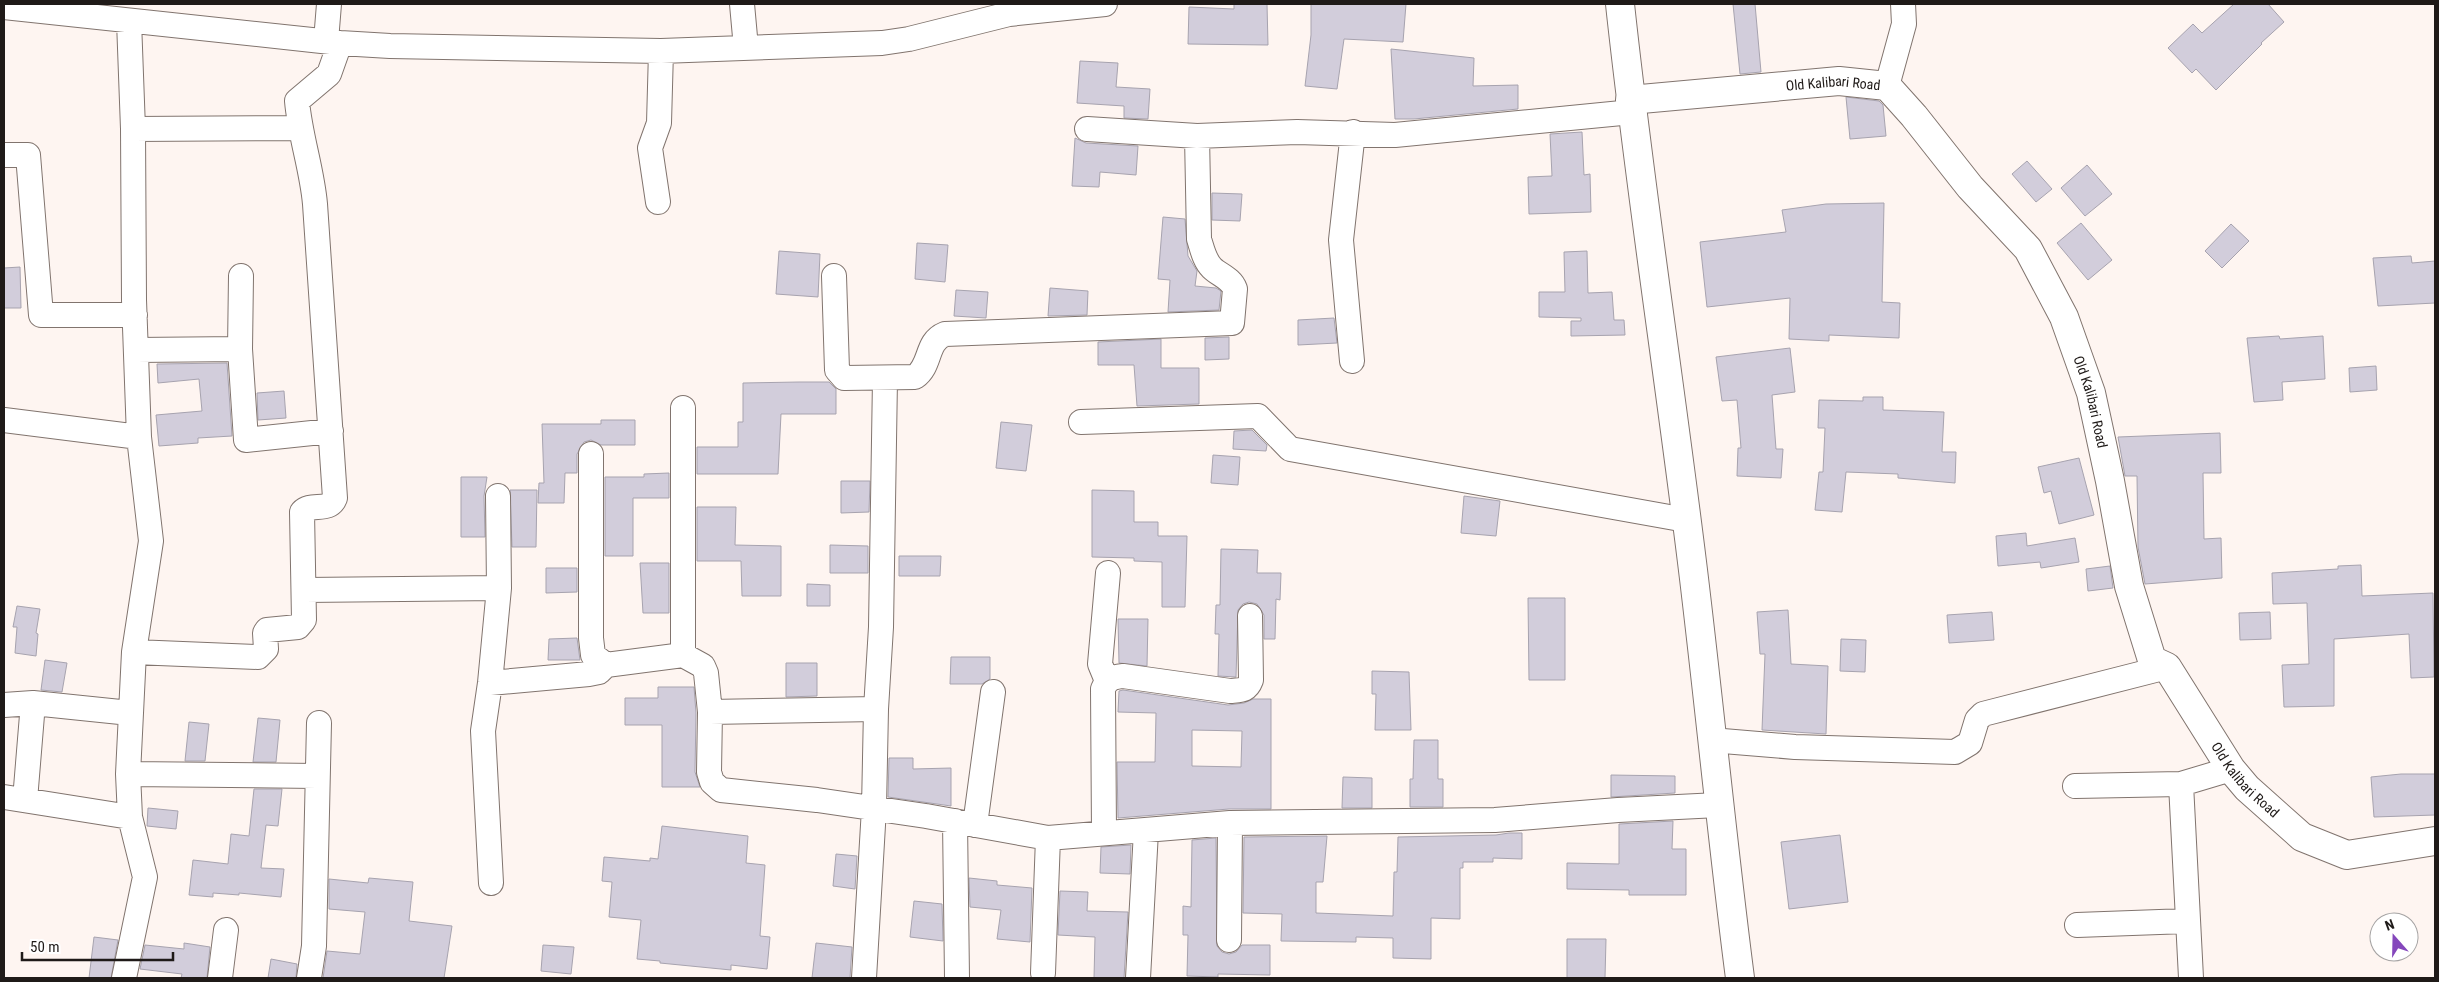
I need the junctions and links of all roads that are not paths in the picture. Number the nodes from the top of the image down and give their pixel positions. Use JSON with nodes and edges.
{"nodes":[{"id":1,"x":329,"y":4,"type":"edge"},
{"id":2,"x":742,"y":4,"type":"edge"},
{"id":3,"x":1105,"y":4,"type":"edge"},
{"id":4,"x":1620,"y":4,"type":"edge"},
{"id":5,"x":1903,"y":4,"type":"edge"},
{"id":6,"x":4,"y":7,"type":"edge"},
{"id":7,"x":129,"y":21,"type":"junction"},
{"id":8,"x":333,"y":42,"type":"junction"},
{"id":9,"x":746,"y":48,"type":"junction"},
{"id":10,"x":660,"y":51,"type":"junction"},
{"id":11,"x":1887,"y":86,"type":"junction"},
{"id":12,"x":1631,"y":106,"type":"junction"},
{"id":13,"x":300,"y":128,"type":"junction"},
{"id":14,"x":1086,"y":129,"type":"dead end"},
{"id":15,"x":133,"y":130,"type":"junction"},
{"id":16,"x":1353,"y":132,"type":"junction"},
{"id":17,"x":1197,"y":136,"type":"junction"},
{"id":18,"x":4,"y":155,"type":"edge"},
{"id":19,"x":658,"y":202,"type":"dead end"},
{"id":20,"x":240,"y":276,"type":"dead end"},
{"id":21,"x":834,"y":276,"type":"dead end"},
{"id":22,"x":135,"y":315,"type":"junction"},
{"id":23,"x":240,"y":349,"type":"junction"},
{"id":24,"x":136,"y":350,"type":"junction"},
{"id":25,"x":1352,"y":361,"type":"dead end"},
{"id":26,"x":885,"y":378,"type":"junction"},
{"id":27,"x":683,"y":408,"type":"dead end"},
{"id":28,"x":4,"y":420,"type":"edge"},
{"id":29,"x":1081,"y":422,"type":"dead end"},
{"id":30,"x":330,"y":431,"type":"junction"},
{"id":31,"x":139,"y":437,"type":"junction"},
{"id":32,"x":591,"y":454,"type":"dead end"},
{"id":33,"x":498,"y":496,"type":"dead end"},
{"id":34,"x":1686,"y":520,"type":"junction"},
{"id":35,"x":1108,"y":573,"type":"dead end"},
{"id":36,"x":499,"y":588,"type":"junction"},
{"id":37,"x":305,"y":590,"type":"junction"},
{"id":38,"x":1250,"y":616,"type":"dead end"},
{"id":39,"x":134,"y":652,"type":"junction"},
{"id":40,"x":683,"y":655,"type":"junction"},
{"id":41,"x":606,"y":665,"type":"junction"},
{"id":42,"x":2167,"y":668,"type":"junction"},
{"id":43,"x":1106,"y":681,"type":"junction"},
{"id":44,"x":490,"y":683,"type":"junction"},
{"id":45,"x":993,"y":692,"type":"dead end"},
{"id":46,"x":33,"y":703,"type":"junction"},
{"id":47,"x":4,"y":704,"type":"edge"},
{"id":48,"x":876,"y":709,"type":"junction"},
{"id":49,"x":710,"y":712,"type":"junction"},
{"id":50,"x":130,"y":713,"type":"junction"},
{"id":51,"x":319,"y":723,"type":"dead end"},
{"id":52,"x":1711,"y":740,"type":"junction"},
{"id":53,"x":2231,"y":769,"type":"junction"},
{"id":54,"x":128,"y":774,"type":"junction"},
{"id":55,"x":317,"y":776,"type":"junction"},
{"id":56,"x":2181,"y":784,"type":"junction"},
{"id":57,"x":2075,"y":786,"type":"dead end"},
{"id":58,"x":15,"y":799,"type":"edge"},
{"id":59,"x":1718,"y":805,"type":"junction"},
{"id":60,"x":874,"y":808,"type":"junction"},
{"id":61,"x":130,"y":817,"type":"junction"},
{"id":62,"x":965,"y":823,"type":"junction"},
{"id":63,"x":1230,"y":823,"type":"junction"},
{"id":64,"x":1146,"y":831,"type":"junction"},
{"id":65,"x":1104,"y":832,"type":"junction"},
{"id":66,"x":1048,"y":838,"type":"junction"},
{"id":67,"x":2435,"y":841,"type":"edge"},
{"id":68,"x":491,"y":883,"type":"dead end"},
{"id":69,"x":2187,"y":921,"type":"junction"},
{"id":70,"x":2077,"y":925,"type":"dead end"},
{"id":71,"x":226,"y":930,"type":"dead end"},
{"id":72,"x":1229,"y":940,"type":"dead end"},
{"id":73,"x":1043,"y":974,"type":"dead end"},
{"id":74,"x":124,"y":978,"type":"edge"},
{"id":75,"x":220,"y":978,"type":"edge"},
{"id":76,"x":310,"y":978,"type":"edge"},
{"id":77,"x":864,"y":978,"type":"edge"},
{"id":78,"x":956,"y":978,"type":"edge"},
{"id":79,"x":1138,"y":978,"type":"edge"},
{"id":80,"x":1740,"y":978,"type":"edge"},
{"id":81,"x":2191,"y":978,"type":"edge"}],
"edges":[{"from":1,"to":8,"type":"street"},
{"from":2,"to":9,"type":"street"},
{"from":3,"to":9,"type":"street"},
{"from":4,"to":12,"type":"main road"},
{"from":5,"to":11,"type":"street"},
{"from":6,"to":7,"type":"street"},
{"from":7,"to":8,"type":"street"},
{"from":7,"to":15,"type":"street"},
{"from":8,"to":10,"type":"street"},
{"from":8,"to":13,"type":"street"},
{"from":9,"to":10,"type":"street"},
{"from":10,"to":19,"type":"street"},
{"from":11,"to":12,"type":"main road","name":"Old Kalibari Road"},
{"from":11,"to":42,"type":"main road","name":"Old Kalibari Road"},
{"from":12,"to":16,"type":"street"},
{"from":12,"to":34,"type":"main road"},
{"from":13,"to":15,"type":"street"},
{"from":13,"to":30,"type":"street"},
{"from":14,"to":17,"type":"street"},
{"from":15,"to":22,"type":"street"},
{"from":16,"to":17,"type":"street"},
{"from":16,"to":25,"type":"street"},
{"from":17,"to":26,"type":"street"},
{"from":18,"to":22,"type":"street"},
{"from":20,"to":23,"type":"street"},
{"from":21,"to":26,"type":"street"},
{"from":22,"to":24,"type":"street"},
{"from":23,"to":24,"type":"street"},
{"from":23,"to":30,"type":"street"},
{"from":24,"to":31,"type":"street"},
{"from":26,"to":48,"type":"street"},
{"from":27,"to":40,"type":"street"},
{"from":28,"to":31,"type":"street"},
{"from":29,"to":34,"type":"street"},
{"from":30,"to":37,"type":"street"},
{"from":31,"to":39,"type":"street"},
{"from":32,"to":41,"type":"street"},
{"from":33,"to":36,"type":"street"},
{"from":34,"to":52,"type":"main road"},
{"from":35,"to":43,"type":"street"},
{"from":36,"to":37,"type":"street"},
{"from":36,"to":44,"type":"street"},
{"from":37,"to":39,"type":"street"},
{"from":38,"to":43,"type":"street"},
{"from":39,"to":50,"type":"street"},
{"from":40,"to":41,"type":"street"},
{"from":40,"to":49,"type":"street"},
{"from":41,"to":44,"type":"street"},
{"from":42,"to":52,"type":"street"},
{"from":42,"to":53,"type":"main road","name":"Old Kalibari Road"},
{"from":43,"to":65,"type":"street"},
{"from":44,"to":68,"type":"street"},
{"from":45,"to":62,"type":"street"},
{"from":46,"to":47,"type":"street"},
{"from":46,"to":50,"type":"street"},
{"from":46,"to":58,"type":"street"},
{"from":48,"to":49,"type":"street"},
{"from":48,"to":60,"type":"street"},
{"from":49,"to":60,"type":"street"},
{"from":50,"to":54,"type":"street"},
{"from":51,"to":55,"type":"street"},
{"from":52,"to":59,"type":"main road"},
{"from":53,"to":56,"type":"street"},
{"from":53,"to":67,"type":"main road","name":"Old Kalibari Road"},
{"from":54,"to":55,"type":"street"},
{"from":54,"to":61,"type":"street"},
{"from":55,"to":76,"type":"street"},
{"from":56,"to":57,"type":"street"},
{"from":56,"to":69,"type":"street"},
{"from":58,"to":61,"type":"street"},
{"from":59,"to":63,"type":"street"},
{"from":59,"to":80,"type":"main road"},
{"from":60,"to":62,"type":"street"},
{"from":60,"to":77,"type":"street"},
{"from":61,"to":74,"type":"street"},
{"from":62,"to":66,"type":"street"},
{"from":62,"to":78,"type":"street"},
{"from":63,"to":64,"type":"street"},
{"from":63,"to":72,"type":"street"},
{"from":64,"to":65,"type":"street"},
{"from":64,"to":79,"type":"street"},
{"from":65,"to":66,"type":"street"},
{"from":66,"to":73,"type":"street"},
{"from":69,"to":70,"type":"street"},
{"from":69,"to":81,"type":"street"},
{"from":71,"to":75,"type":"street"}]}
